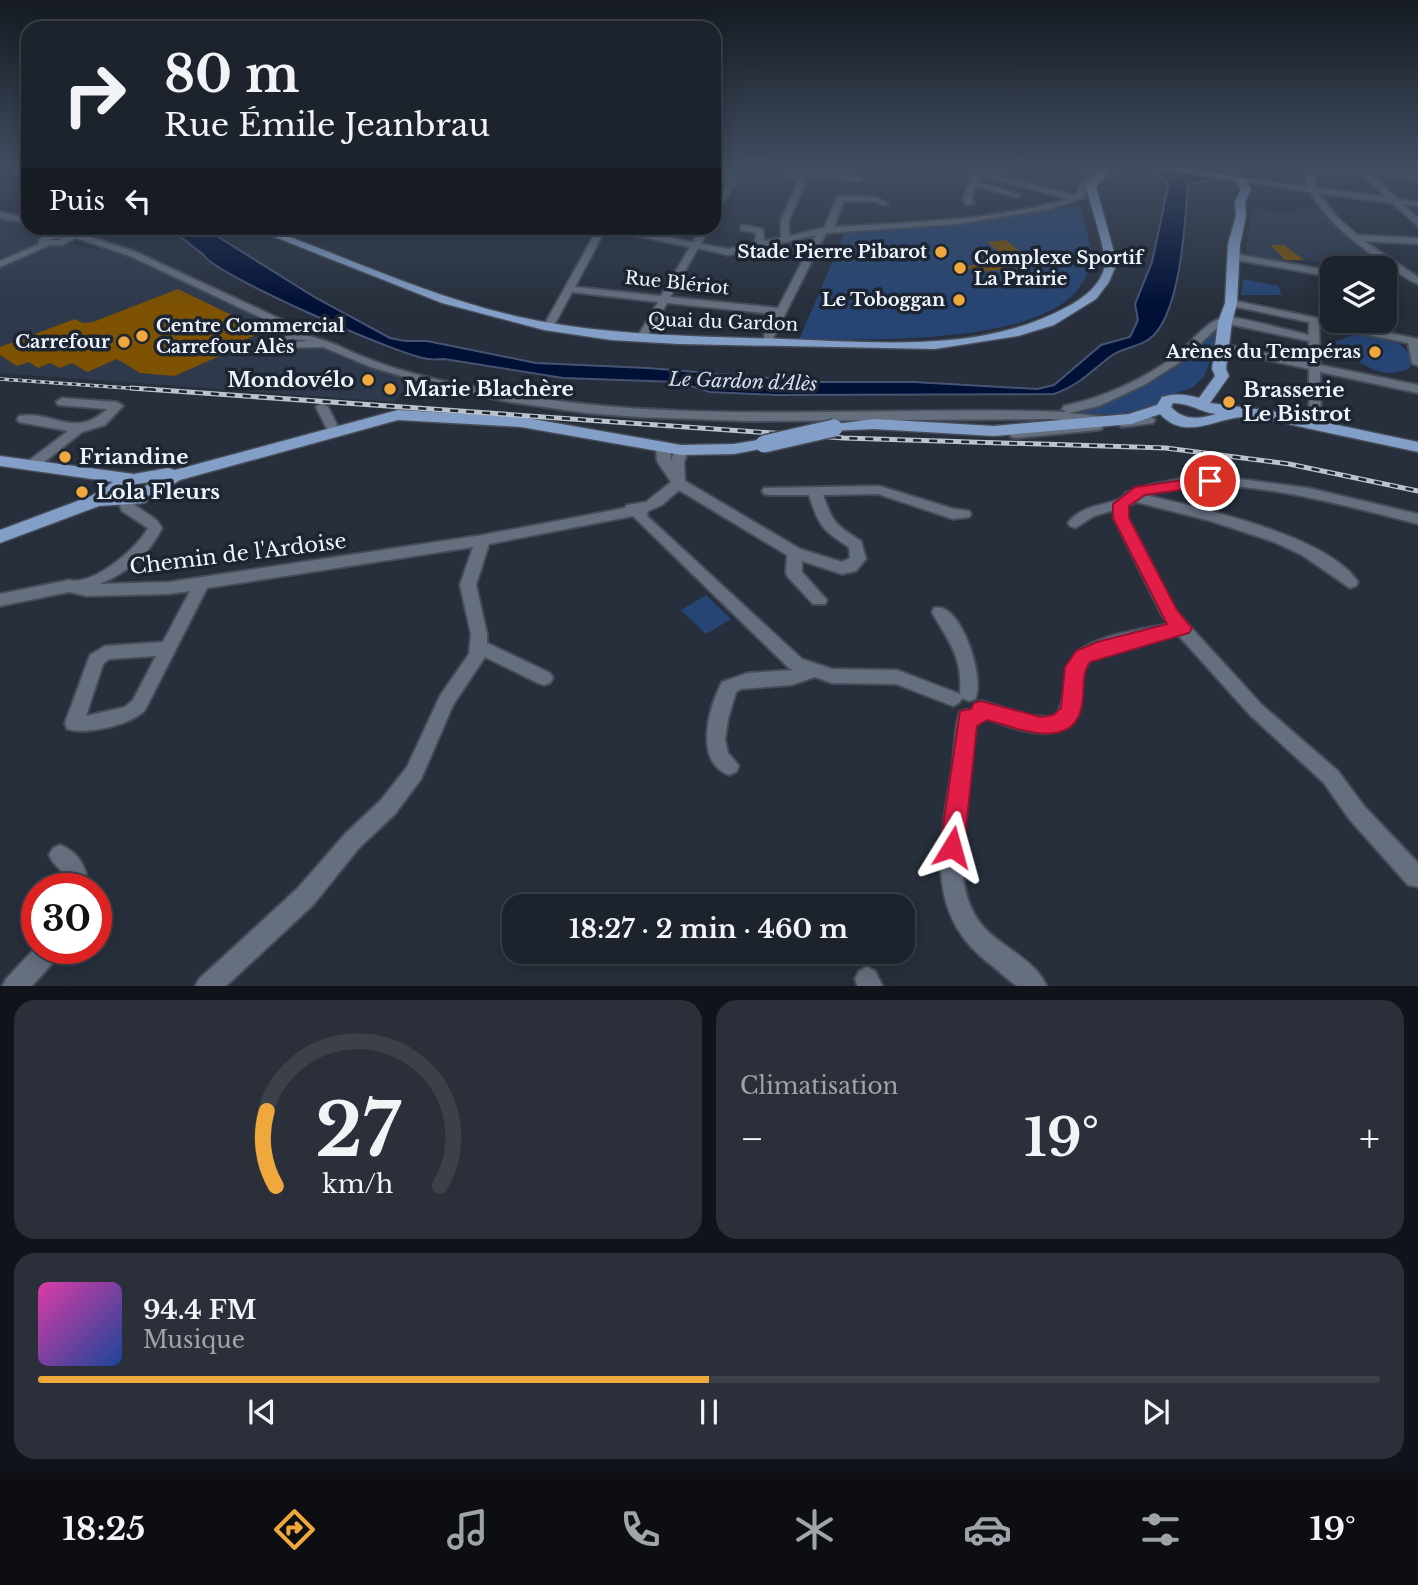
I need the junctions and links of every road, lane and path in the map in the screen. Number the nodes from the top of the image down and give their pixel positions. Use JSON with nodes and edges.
{"nodes":[{"id":1,"x":788,"y":214,"type":"edge"},
{"id":2,"x":833,"y":214,"type":"edge"},
{"id":3,"x":995,"y":214,"type":"edge"},
{"id":4,"x":1087,"y":214,"type":"edge"},
{"id":5,"x":1241,"y":214,"type":"edge"},
{"id":6,"x":1332,"y":214,"type":"edge"},
{"id":7,"x":0,"y":216,"type":"edge"},
{"id":8,"x":21,"y":220,"type":"edge"},
{"id":9,"x":744,"y":228,"type":"dead end"},
{"id":10,"x":825,"y":231,"type":"junction"},
{"id":11,"x":49,"y":235,"type":"edge"},
{"id":12,"x":73,"y":235,"type":"edge"},
{"id":13,"x":275,"y":235,"type":"edge"},
{"id":14,"x":598,"y":235,"type":"edge"},
{"id":15,"x":643,"y":235,"type":"edge"},
{"id":16,"x":701,"y":235,"type":"edge"},
{"id":17,"x":1356,"y":238,"type":"junction"},
{"id":18,"x":785,"y":240,"type":"junction"},
{"id":19,"x":1418,"y":240,"type":"edge"},
{"id":20,"x":694,"y":247,"type":"junction"},
{"id":21,"x":760,"y":248,"type":"junction"},
{"id":22,"x":1235,"y":257,"type":"junction"},
{"id":23,"x":0,"y":263,"type":"edge"},
{"id":24,"x":1320,"y":272,"type":"edge"},
{"id":25,"x":1418,"y":281,"type":"edge"},
{"id":26,"x":570,"y":289,"type":"junction"},
{"id":27,"x":663,"y":299,"type":"junction"},
{"id":28,"x":1231,"y":303,"type":"junction"},
{"id":29,"x":782,"y":312,"type":"junction"},
{"id":30,"x":1314,"y":320,"type":"junction"},
{"id":31,"x":1225,"y":321,"type":"junction"},
{"id":32,"x":548,"y":327,"type":"junction"},
{"id":33,"x":641,"y":339,"type":"junction"},
{"id":34,"x":1314,"y":339,"type":"junction"},
{"id":35,"x":1415,"y":341,"type":"edge"},
{"id":36,"x":769,"y":343,"type":"junction"},
{"id":37,"x":1222,"y":347,"type":"junction"},
{"id":38,"x":1418,"y":363,"type":"edge"},
{"id":39,"x":1314,"y":366,"type":"junction"},
{"id":40,"x":1219,"y":369,"type":"junction"},
{"id":41,"x":1418,"y":390,"type":"edge"},
{"id":42,"x":1178,"y":398,"type":"junction"},
{"id":43,"x":62,"y":402,"type":"dead end"},
{"id":44,"x":322,"y":407,"type":"dead end"},
{"id":45,"x":1163,"y":408,"type":"junction"},
{"id":46,"x":1208,"y":411,"type":"junction"},
{"id":47,"x":1025,"y":415,"type":"junction"},
{"id":48,"x":871,"y":416,"type":"junction"},
{"id":49,"x":23,"y":419,"type":"dead end"},
{"id":50,"x":1131,"y":419,"type":"junction"},
{"id":51,"x":1103,"y":420,"type":"junction"},
{"id":52,"x":1149,"y":420,"type":"junction"},
{"id":53,"x":1181,"y":422,"type":"junction"},
{"id":54,"x":1315,"y":424,"type":"junction"},
{"id":55,"x":979,"y":426,"type":"dead end"},
{"id":56,"x":78,"y":429,"type":"junction"},
{"id":57,"x":334,"y":430,"type":"junction"},
{"id":58,"x":1016,"y":435,"type":"dead end"},
{"id":59,"x":1418,"y":447,"type":"edge"},
{"id":60,"x":663,"y":448,"type":"junction"},
{"id":61,"x":681,"y":450,"type":"junction"},
{"id":62,"x":0,"y":461,"type":"edge"},
{"id":63,"x":32,"y":465,"type":"junction"},
{"id":64,"x":147,"y":481,"type":"junction"},
{"id":65,"x":678,"y":483,"type":"junction"},
{"id":66,"x":769,"y":491,"type":"dead end"},
{"id":67,"x":814,"y":491,"type":"junction"},
{"id":68,"x":119,"y":496,"type":"junction"},
{"id":69,"x":1126,"y":500,"type":"junction"},
{"id":70,"x":641,"y":510,"type":"junction"},
{"id":71,"x":964,"y":514,"type":"dead end"},
{"id":72,"x":1418,"y":519,"type":"edge"},
{"id":73,"x":1075,"y":523,"type":"dead end"},
{"id":74,"x":488,"y":533,"type":"junction"},
{"id":75,"x":0,"y":537,"type":"edge"},
{"id":76,"x":795,"y":553,"type":"junction"},
{"id":77,"x":1350,"y":582,"type":"dead end"},
{"id":78,"x":202,"y":583,"type":"junction"},
{"id":79,"x":78,"y":587,"type":"junction"},
{"id":80,"x":0,"y":600,"type":"edge"},
{"id":81,"x":819,"y":600,"type":"dead end"},
{"id":82,"x":940,"y":612,"type":"dead end"},
{"id":83,"x":1182,"y":628,"type":"junction"},
{"id":84,"x":478,"y":646,"type":"junction"},
{"id":85,"x":167,"y":648,"type":"junction"},
{"id":86,"x":811,"y":671,"type":"junction"},
{"id":87,"x":544,"y":678,"type":"dead end"},
{"id":88,"x":961,"y":696,"type":"junction"},
{"id":89,"x":974,"y":713,"type":"junction"},
{"id":90,"x":729,"y":766,"type":"dead end"},
{"id":91,"x":60,"y":855,"type":"dead end"},
{"id":92,"x":77,"y":873,"type":"edge"},
{"id":93,"x":1417,"y":878,"type":"edge"},
{"id":94,"x":35,"y":964,"type":"edge"},
{"id":95,"x":14,"y":986,"type":"edge"},
{"id":96,"x":207,"y":986,"type":"edge"},
{"id":97,"x":1035,"y":986,"type":"edge"}],
"edges":[{"from":1,"to":18,"type":"street"},
{"from":2,"to":10,"type":"street"},
{"from":3,"to":10,"type":"street"},
{"from":4,"to":36,"type":"main road","name":"Quai du Gardon"},
{"from":5,"to":22,"type":"main road"},
{"from":6,"to":17,"type":"street"},
{"from":7,"to":8,"type":"street"},
{"from":9,"to":21,"type":"street"},
{"from":10,"to":18,"type":"street"},
{"from":10,"to":29,"type":"street"},
{"from":11,"to":23,"type":"street"},
{"from":12,"to":48,"type":"street"},
{"from":13,"to":32,"type":"main road","name":"Quai du Gardon"},
{"from":14,"to":26,"type":"street"},
{"from":15,"to":20,"type":"street"},
{"from":16,"to":20,"type":"street"},
{"from":17,"to":19,"type":"street"},
{"from":17,"to":25,"type":"street"},
{"from":18,"to":21,"type":"street"},
{"from":20,"to":21,"type":"street"},
{"from":20,"to":27,"type":"street"},
{"from":22,"to":24,"type":"street"},
{"from":22,"to":28,"type":"main road"},
{"from":26,"to":27,"type":"street","name":"Rue Blériot"},
{"from":26,"to":32,"type":"street"},
{"from":27,"to":29,"type":"street","name":"Rue Blériot"},
{"from":27,"to":33,"type":"street"},
{"from":28,"to":30,"type":"street"},
{"from":28,"to":31,"type":"main road"},
{"from":29,"to":36,"type":"street"},
{"from":30,"to":34,"type":"street"},
{"from":30,"to":35,"type":"street"},
{"from":31,"to":34,"type":"street"},
{"from":31,"to":37,"type":"main road"},
{"from":31,"to":47,"type":"street"},
{"from":32,"to":33,"type":"main road","name":"Quai du Gardon"},
{"from":33,"to":36,"type":"main road","name":"Quai du Gardon"},
{"from":34,"to":39,"type":"street"},
{"from":35,"to":38,"type":"street"},
{"from":37,"to":39,"type":"street"},
{"from":37,"to":40,"type":"main road"},
{"from":39,"to":41,"type":"street"},
{"from":39,"to":54,"type":"street"},
{"from":40,"to":42,"type":"main road"},
{"from":40,"to":46,"type":"main road"},
{"from":42,"to":45,"type":"main road"},
{"from":42,"to":46,"type":"main road"},
{"from":43,"to":56,"type":"street"},
{"from":44,"to":57,"type":"street"},
{"from":45,"to":50,"type":"main road"},
{"from":45,"to":53,"type":"main road"},
{"from":46,"to":53,"type":"main road"},
{"from":46,"to":54,"type":"main road"},
{"from":47,"to":48,"type":"street"},
{"from":47,"to":51,"type":"street"},
{"from":48,"to":55,"type":"street"},
{"from":49,"to":56,"type":"street"},
{"from":50,"to":51,"type":"main road"},
{"from":50,"to":52,"type":"main road"},
{"from":51,"to":61,"type":"main road","bridge":true},
{"from":52,"to":53,"type":"main road"},
{"from":52,"to":58,"type":"street"},
{"from":54,"to":59,"type":"main road"},
{"from":56,"to":63,"type":"street"},
{"from":57,"to":60,"type":"main road"},
{"from":57,"to":64,"type":"main road"},
{"from":60,"to":61,"type":"main road"},
{"from":60,"to":65,"type":"street"},
{"from":61,"to":65,"type":"street"},
{"from":62,"to":63,"type":"main road"},
{"from":63,"to":68,"type":"main road"},
{"from":64,"to":68,"type":"main road"},
{"from":64,"to":68,"type":"main road"},
{"from":65,"to":70,"type":"street"},
{"from":65,"to":76,"type":"street"},
{"from":66,"to":67,"type":"street"},
{"from":67,"to":71,"type":"street"},
{"from":67,"to":76,"type":"street"},
{"from":68,"to":75,"type":"main road"},
{"from":68,"to":79,"type":"street"},
{"from":69,"to":72,"type":"street"},
{"from":69,"to":73,"type":"street"},
{"from":69,"to":77,"type":"street"},
{"from":69,"to":83,"type":"street"},
{"from":70,"to":74,"type":"street","name":"Chemin de l'Ardoise"},
{"from":70,"to":86,"type":"street"},
{"from":74,"to":78,"type":"street","name":"Chemin de l'Ardoise"},
{"from":74,"to":84,"type":"street"},
{"from":76,"to":81,"type":"street"},
{"from":78,"to":79,"type":"street","name":"Chemin de l'Ardoise"},
{"from":78,"to":85,"type":"street"},
{"from":79,"to":80,"type":"street","name":"Chemin de l'Ardoise"},
{"from":82,"to":88,"type":"street"},
{"from":83,"to":89,"type":"street"},
{"from":83,"to":93,"type":"street"},
{"from":84,"to":87,"type":"street"},
{"from":84,"to":96,"type":"street"},
{"from":85,"to":85,"type":"street"},
{"from":86,"to":88,"type":"street"},
{"from":86,"to":90,"type":"street"},
{"from":88,"to":89,"type":"street"},
{"from":89,"to":97,"type":"street"},
{"from":91,"to":92,"type":"street"},
{"from":94,"to":95,"type":"street"}]}
